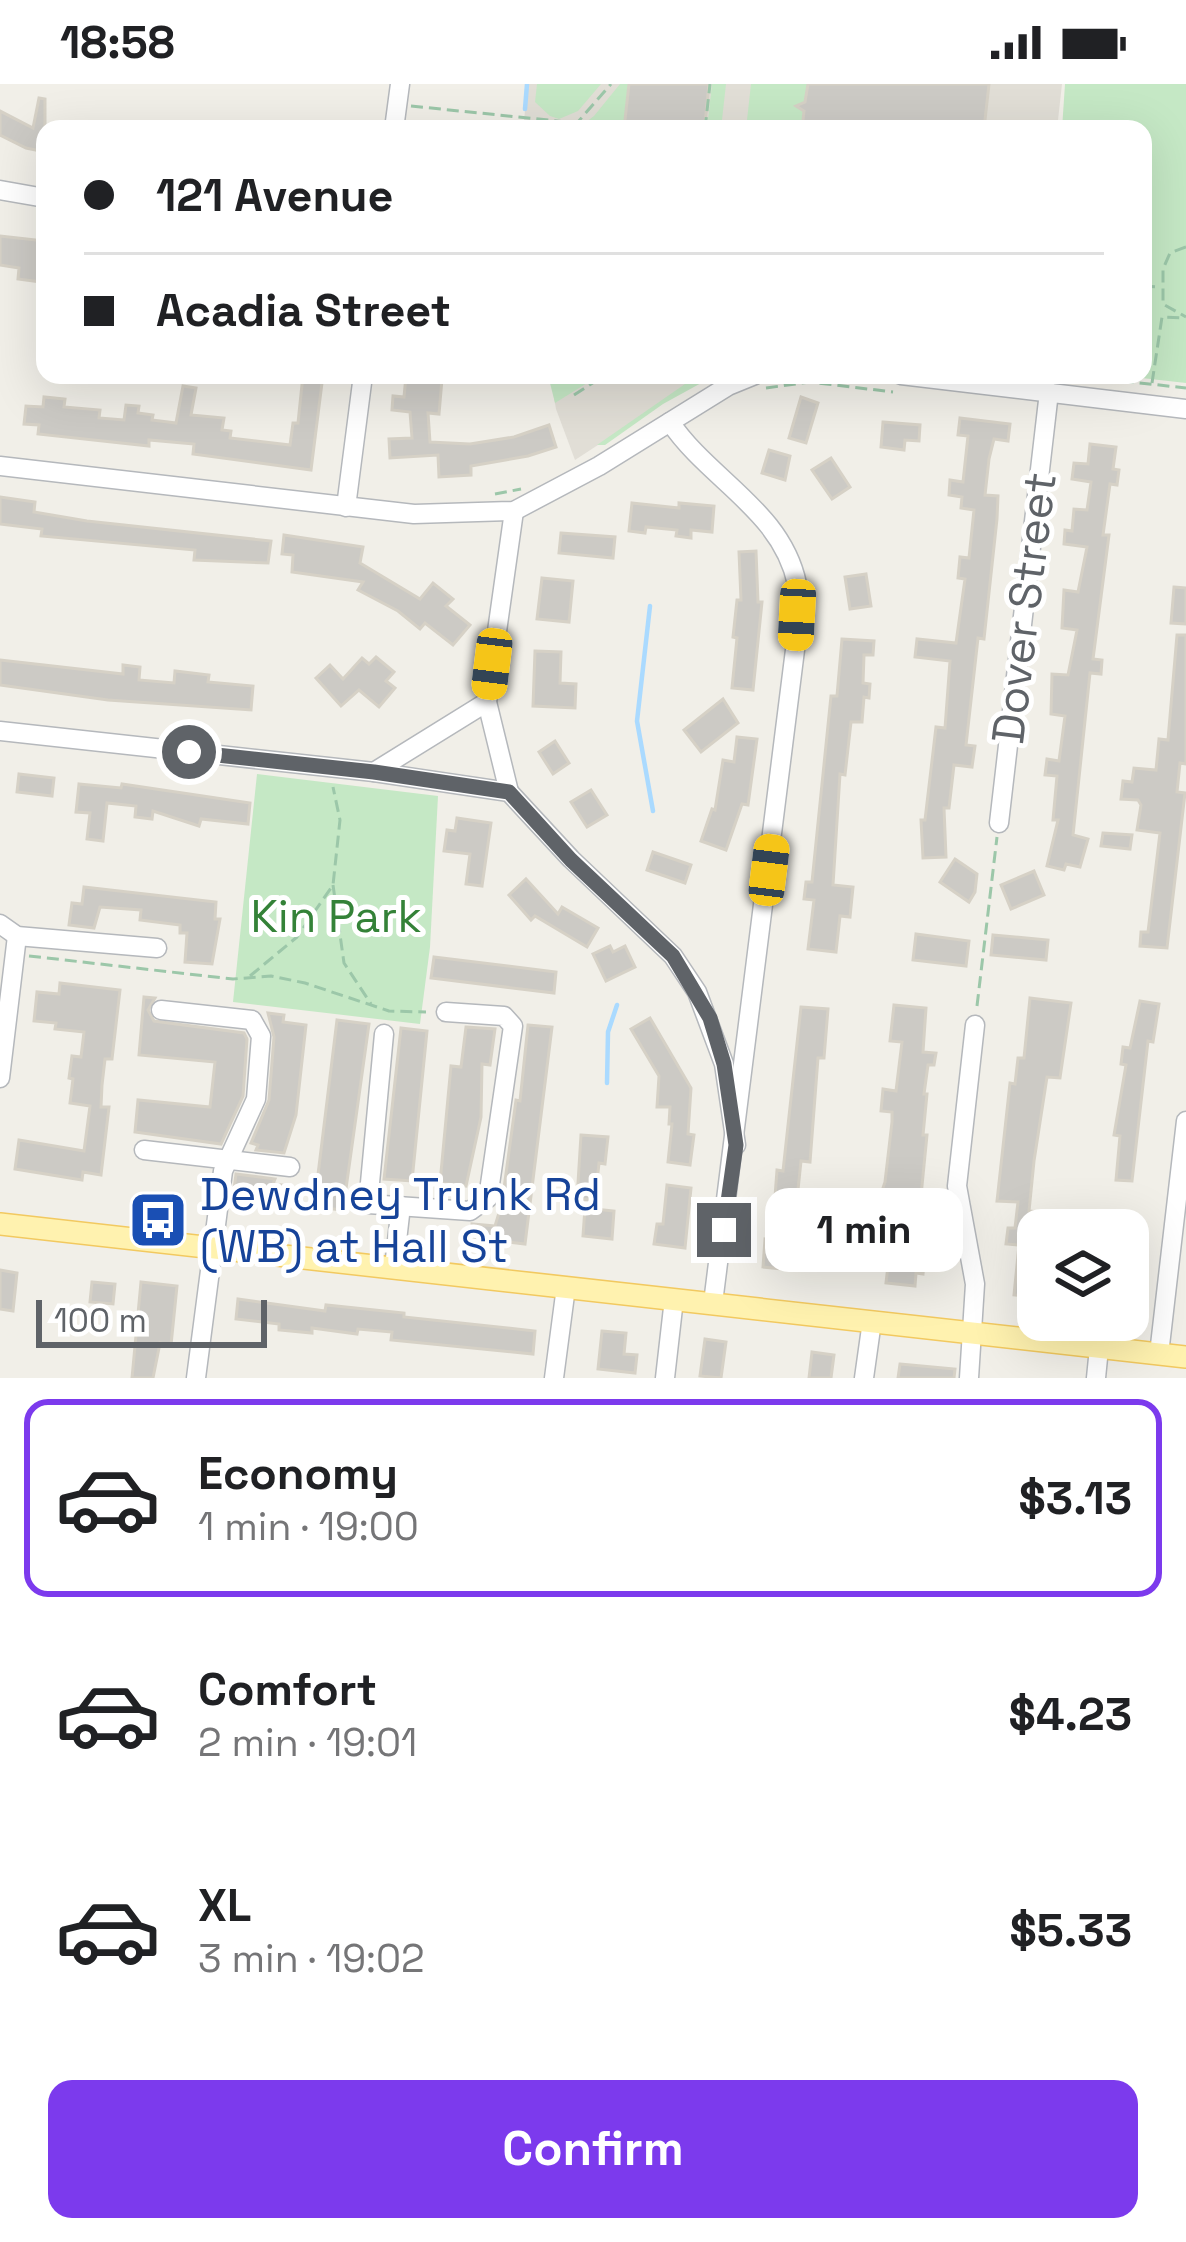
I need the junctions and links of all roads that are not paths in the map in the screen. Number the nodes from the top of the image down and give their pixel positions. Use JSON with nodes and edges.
{"nodes":[{"id":1,"x":0,"y":190,"type":"edge"},
{"id":2,"x":36,"y":196,"type":"edge"},
{"id":3,"x":362,"y":384,"type":"edge"},
{"id":4,"x":743,"y":384,"type":"edge"},
{"id":5,"x":902,"y":384,"type":"edge"},
{"id":6,"x":1049,"y":392,"type":"junction"},
{"id":7,"x":1186,"y":409,"type":"edge"},
{"id":8,"x":670,"y":422,"type":"junction"},
{"id":9,"x":0,"y":466,"type":"edge"},
{"id":10,"x":346,"y":507,"type":"junction"},
{"id":11,"x":514,"y":511,"type":"junction"},
{"id":12,"x":488,"y":702,"type":"junction"},
{"id":13,"x":0,"y":731,"type":"edge"},
{"id":14,"x":374,"y":772,"type":"junction"},
{"id":15,"x":509,"y":792,"type":"junction"},
{"id":16,"x":999,"y":824,"type":"road end"},
{"id":17,"x":0,"y":924,"type":"edge"},
{"id":18,"x":16,"y":945,"type":"junction"},
{"id":19,"x":157,"y":948,"type":"dead end"},
{"id":20,"x":161,"y":1010,"type":"dead end"},
{"id":21,"x":446,"y":1012,"type":"road end"},
{"id":22,"x":975,"y":1024,"type":"road end"},
{"id":23,"x":384,"y":1034,"type":"dead end"},
{"id":24,"x":0,"y":1078,"type":"edge"},
{"id":25,"x":1186,"y":1121,"type":"edge"},
{"id":26,"x":736,"y":1145,"type":"junction"},
{"id":27,"x":144,"y":1150,"type":"dead end"},
{"id":28,"x":228,"y":1158,"type":"junction"},
{"id":29,"x":290,"y":1167,"type":"dead end"},
{"id":30,"x":401,"y":1206,"type":"junction"},
{"id":31,"x":0,"y":1224,"type":"edge"},
{"id":32,"x":212,"y":1247,"type":"junction"},
{"id":33,"x":394,"y":1267,"type":"junction"},
{"id":34,"x":566,"y":1287,"type":"junction"},
{"id":35,"x":674,"y":1299,"type":"junction"},
{"id":36,"x":713,"y":1303,"type":"junction"},
{"id":37,"x":872,"y":1321,"type":"junction"},
{"id":38,"x":973,"y":1333,"type":"junction"},
{"id":39,"x":1100,"y":1348,"type":"junction"},
{"id":40,"x":1159,"y":1354,"type":"junction"},
{"id":41,"x":1186,"y":1358,"type":"edge"},
{"id":42,"x":196,"y":1378,"type":"edge"},
{"id":43,"x":554,"y":1378,"type":"edge"},
{"id":44,"x":665,"y":1378,"type":"edge"},
{"id":45,"x":864,"y":1378,"type":"edge"},
{"id":46,"x":970,"y":1378,"type":"edge"},
{"id":47,"x":1096,"y":1378,"type":"edge"}],
"edges":[{"from":1,"to":2,"type":"street"},
{"from":3,"to":10,"type":"street"},
{"from":4,"to":8,"type":"street"},
{"from":5,"to":6,"type":"street"},
{"from":6,"to":7,"type":"street"},
{"from":6,"to":16,"type":"street","name":"Dover Street"},
{"from":8,"to":11,"type":"street"},
{"from":8,"to":26,"type":"street"},
{"from":9,"to":10,"type":"street"},
{"from":10,"to":11,"type":"street"},
{"from":11,"to":12,"type":"street"},
{"from":12,"to":14,"type":"street"},
{"from":12,"to":15,"type":"street"},
{"from":13,"to":14,"type":"street"},
{"from":14,"to":15,"type":"street"},
{"from":15,"to":26,"type":"street"},
{"from":17,"to":18,"type":"street"},
{"from":18,"to":19,"type":"street"},
{"from":18,"to":24,"type":"street"},
{"from":20,"to":28,"type":"street"},
{"from":21,"to":30,"type":"street"},
{"from":22,"to":38,"type":"street"},
{"from":23,"to":30,"type":"street"},
{"from":25,"to":40,"type":"street"},
{"from":26,"to":36,"type":"street"},
{"from":27,"to":28,"type":"street"},
{"from":28,"to":29,"type":"street"},
{"from":28,"to":32,"type":"street"},
{"from":30,"to":33,"type":"street"},
{"from":31,"to":32,"type":"main road"},
{"from":32,"to":33,"type":"main road"},
{"from":32,"to":42,"type":"street"},
{"from":33,"to":34,"type":"main road"},
{"from":34,"to":35,"type":"main road"},
{"from":34,"to":43,"type":"street"},
{"from":35,"to":36,"type":"main road"},
{"from":35,"to":44,"type":"street"},
{"from":36,"to":37,"type":"main road"},
{"from":37,"to":38,"type":"main road"},
{"from":37,"to":45,"type":"street"},
{"from":38,"to":39,"type":"main road"},
{"from":38,"to":46,"type":"street"},
{"from":39,"to":40,"type":"main road"},
{"from":39,"to":47,"type":"street"},
{"from":40,"to":41,"type":"main road"}]}
